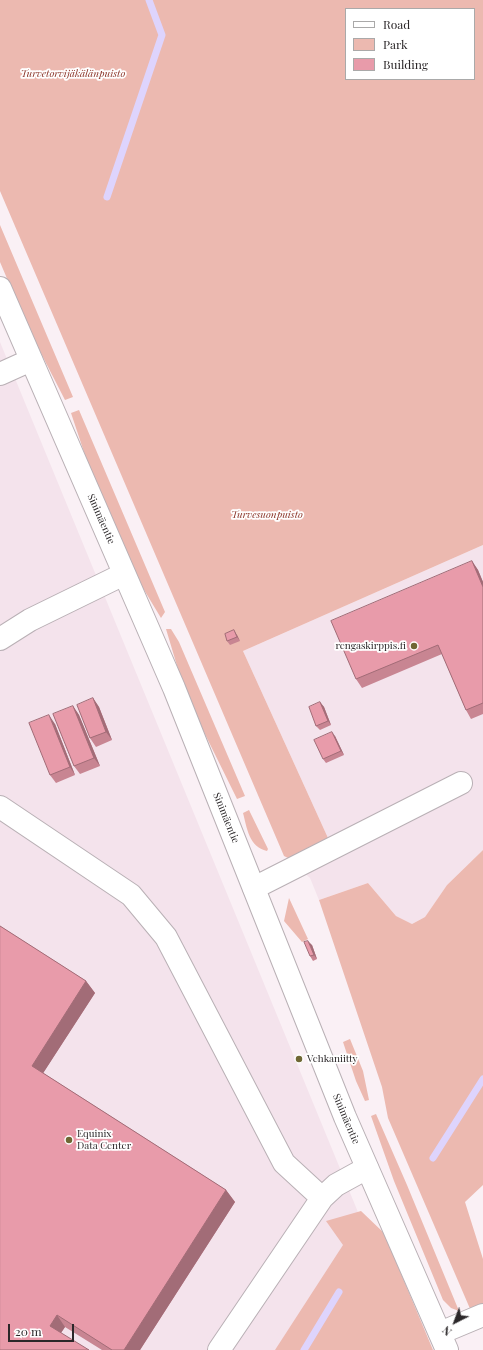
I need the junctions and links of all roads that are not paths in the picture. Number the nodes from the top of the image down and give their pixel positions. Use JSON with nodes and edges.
{"nodes":[{"id":1,"x":0,"y":288,"type":"edge"},
{"id":2,"x":6,"y":319,"type":"edge"},
{"id":3,"x":31,"y":360,"type":"junction"},
{"id":4,"x":0,"y":374,"type":"edge"},
{"id":5,"x":124,"y":574,"type":"junction"},
{"id":6,"x":0,"y":639,"type":"edge"},
{"id":7,"x":461,"y":783,"type":"dead end"},
{"id":8,"x":0,"y":807,"type":"edge"},
{"id":9,"x":254,"y":888,"type":"junction"},
{"id":10,"x":367,"y":1168,"type":"junction"},
{"id":11,"x":322,"y":1198,"type":"junction"},
{"id":12,"x":483,"y":1315,"type":"edge"},
{"id":13,"x":444,"y":1341,"type":"edge"},
{"id":14,"x":219,"y":1350,"type":"edge"}],
"edges":[{"from":1,"to":2,"type":"main road","name":"Sinimäentie"},
{"from":2,"to":3,"type":"main road","name":"Sinimäentie"},
{"from":3,"to":4,"type":"main road"},
{"from":3,"to":5,"type":"main road","name":"Sinimäentie"},
{"from":5,"to":6,"type":"main road"},
{"from":5,"to":9,"type":"main road","name":"Sinimäentie"},
{"from":7,"to":9,"type":"main road"},
{"from":8,"to":11,"type":"main road"},
{"from":9,"to":10,"type":"main road","name":"Sinimäentie"},
{"from":10,"to":11,"type":"main road"},
{"from":10,"to":13,"type":"main road","name":"Sinimäentie"},
{"from":11,"to":14,"type":"main road"},
{"from":12,"to":13,"type":"main road"}]}
